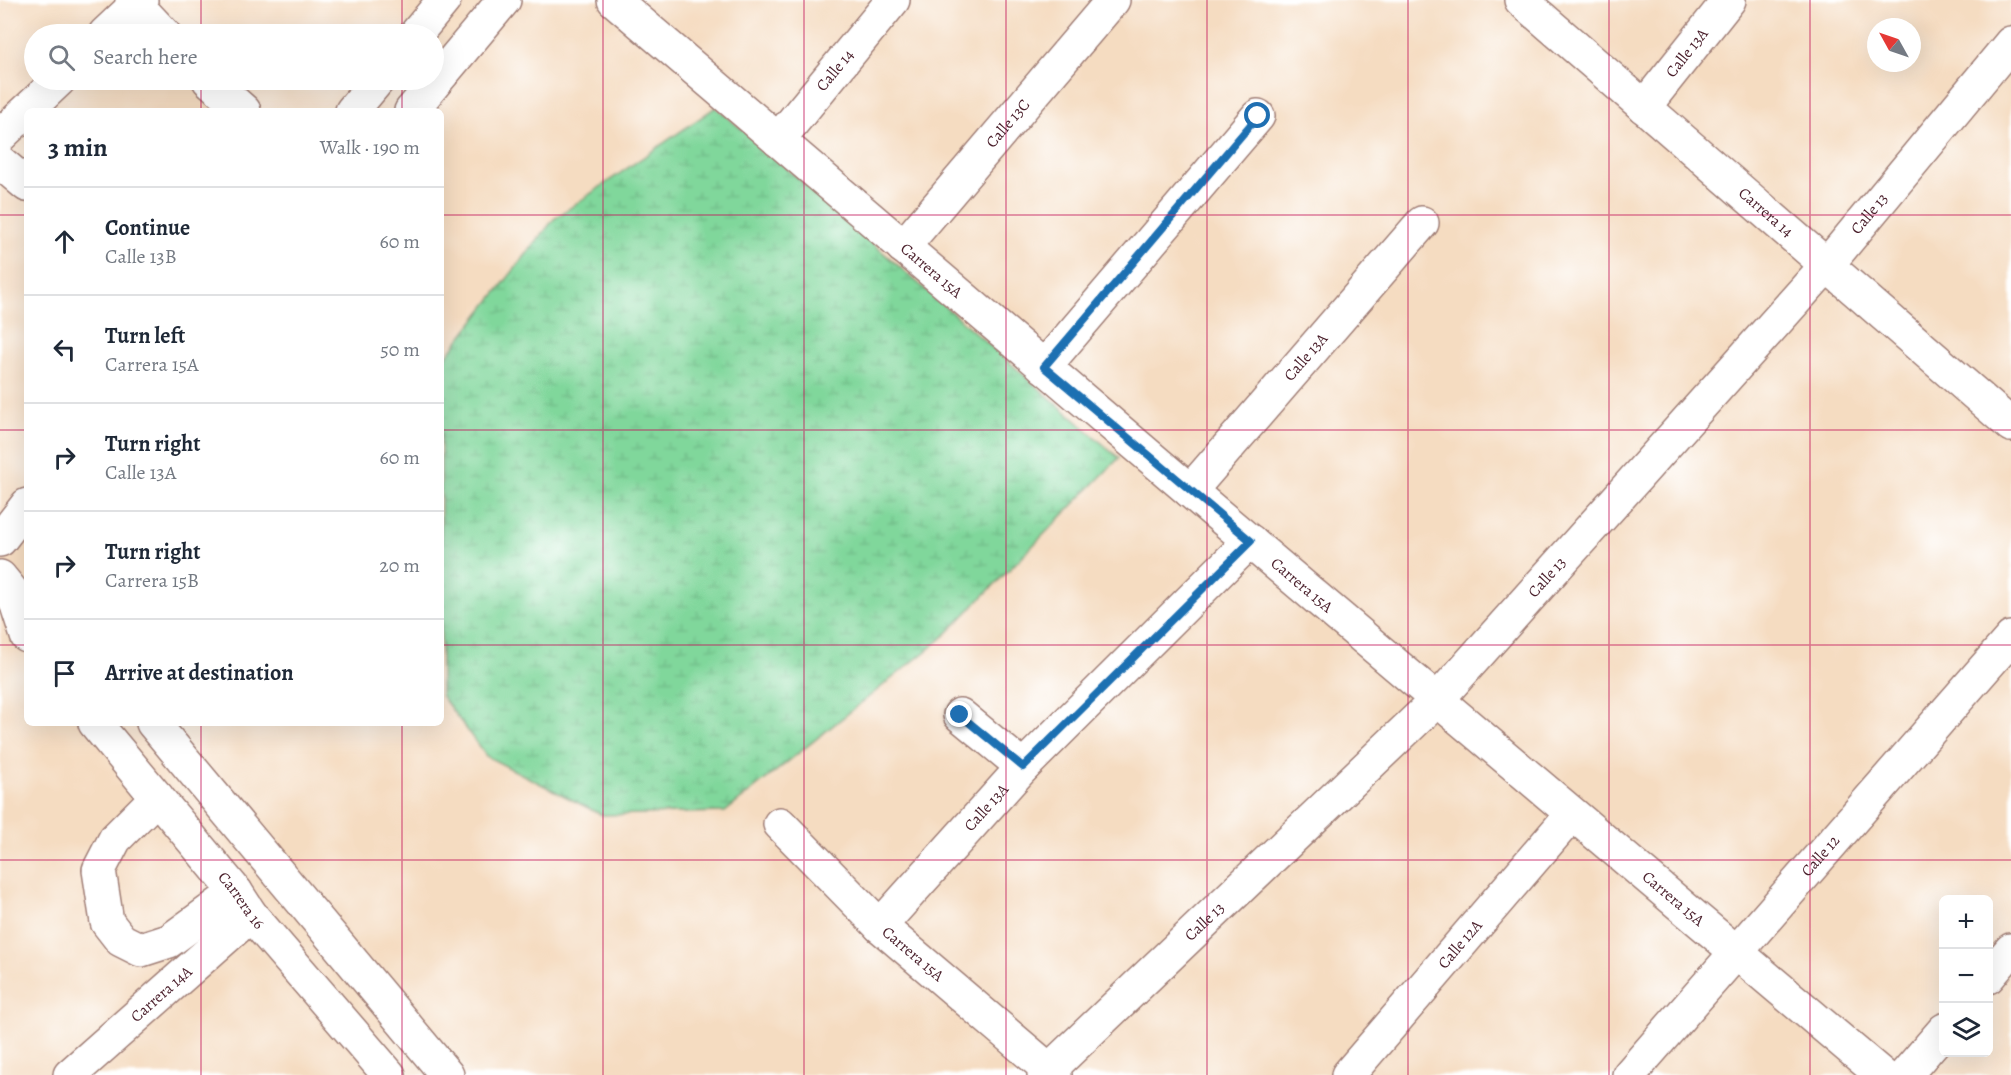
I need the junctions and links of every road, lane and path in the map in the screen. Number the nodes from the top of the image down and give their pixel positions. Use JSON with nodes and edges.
{"nodes":[{"id":1,"x":444,"y":0,"type":"edge"},
{"id":2,"x":504,"y":0,"type":"edge"},
{"id":3,"x":614,"y":0,"type":"edge"},
{"id":4,"x":893,"y":0,"type":"edge"},
{"id":5,"x":1113,"y":0,"type":"edge"},
{"id":6,"x":1521,"y":0,"type":"edge"},
{"id":7,"x":1729,"y":0,"type":"edge"},
{"id":8,"x":136,"y":1,"type":"edge"},
{"id":9,"x":114,"y":24,"type":"edge"},
{"id":10,"x":156,"y":24,"type":"edge"},
{"id":11,"x":424,"y":24,"type":"edge"},
{"id":12,"x":2011,"y":43,"type":"edge"},
{"id":13,"x":444,"y":72,"type":"edge"},
{"id":14,"x":48,"y":90,"type":"edge"},
{"id":15,"x":220,"y":90,"type":"edge"},
{"id":16,"x":370,"y":90,"type":"edge"},
{"id":17,"x":429,"y":90,"type":"edge"},
{"id":18,"x":1644,"y":107,"type":"junction"},
{"id":19,"x":30,"y":108,"type":"edge"},
{"id":20,"x":241,"y":108,"type":"edge"},
{"id":21,"x":355,"y":108,"type":"edge"},
{"id":22,"x":414,"y":108,"type":"edge"},
{"id":23,"x":24,"y":113,"type":"edge"},
{"id":24,"x":1258,"y":116,"type":"dead end"},
{"id":25,"x":0,"y":136,"type":"edge"},
{"id":26,"x":778,"y":140,"type":"junction"},
{"id":27,"x":0,"y":162,"type":"edge"},
{"id":28,"x":24,"y":182,"type":"edge"},
{"id":29,"x":1422,"y":223,"type":"dead end"},
{"id":30,"x":903,"y":247,"type":"junction"},
{"id":31,"x":1827,"y":265,"type":"junction"},
{"id":32,"x":1044,"y":367,"type":"junction"},
{"id":33,"x":2007,"y":415,"type":"edge"},
{"id":34,"x":1190,"y":491,"type":"junction"},
{"id":35,"x":24,"y":509,"type":"edge"},
{"id":36,"x":0,"y":540,"type":"edge"},
{"id":37,"x":1251,"y":541,"type":"junction"},
{"id":38,"x":13,"y":591,"type":"edge"},
{"id":39,"x":24,"y":626,"type":"edge"},
{"id":40,"x":2011,"y":638,"type":"edge"},
{"id":41,"x":1437,"y":700,"type":"junction"},
{"id":42,"x":960,"y":715,"type":"dead end"},
{"id":43,"x":98,"y":726,"type":"edge"},
{"id":44,"x":156,"y":726,"type":"edge"},
{"id":45,"x":1023,"y":767,"type":"junction"},
{"id":46,"x":157,"y":796,"type":"junction"},
{"id":47,"x":1572,"y":814,"type":"junction"},
{"id":48,"x":780,"y":824,"type":"dead end"},
{"id":49,"x":243,"y":903,"type":"junction"},
{"id":50,"x":880,"y":926,"type":"junction"},
{"id":51,"x":2011,"y":950,"type":"edge"},
{"id":52,"x":1736,"y":952,"type":"junction"},
{"id":53,"x":1993,"y":972,"type":"edge"},
{"id":54,"x":1939,"y":1036,"type":"edge"},
{"id":55,"x":1050,"y":1073,"type":"edge"},
{"id":56,"x":70,"y":1075,"type":"edge"},
{"id":57,"x":389,"y":1075,"type":"edge"},
{"id":58,"x":447,"y":1075,"type":"edge"},
{"id":59,"x":1348,"y":1075,"type":"edge"},
{"id":60,"x":1629,"y":1075,"type":"edge"},
{"id":61,"x":1882,"y":1075,"type":"edge"},
{"id":62,"x":1905,"y":1075,"type":"edge"}],
"edges":[{"from":1,"to":11,"type":"street"},
{"from":2,"to":13,"type":"street"},
{"from":3,"to":26,"type":"street","name":"Carrera 15A"},
{"from":4,"to":26,"type":"street","name":"Calle 14"},
{"from":5,"to":30,"type":"street","name":"Calle 13C"},
{"from":6,"to":18,"type":"street","name":"Carrera 14"},
{"from":7,"to":18,"type":"street","name":"Calle 13A"},
{"from":8,"to":9,"type":"street"},
{"from":8,"to":10,"type":"street"},
{"from":12,"to":31,"type":"street","name":"Calle 13"},
{"from":14,"to":19,"type":"street"},
{"from":15,"to":20,"type":"street"},
{"from":16,"to":21,"type":"street"},
{"from":17,"to":22,"type":"street"},
{"from":18,"to":31,"type":"street","name":"Carrera 14"},
{"from":23,"to":25,"type":"street"},
{"from":24,"to":32,"type":"street"},
{"from":26,"to":30,"type":"street","name":"Carrera 15A"},
{"from":27,"to":28,"type":"street"},
{"from":29,"to":34,"type":"street","name":"Calle 13A"},
{"from":30,"to":32,"type":"street","name":"Carrera 15A"},
{"from":31,"to":33,"type":"street","name":"Carrera 14"},
{"from":31,"to":41,"type":"street","name":"Calle 13"},
{"from":32,"to":34,"type":"street","name":"Carrera 15A"},
{"from":34,"to":37,"type":"street","name":"Carrera 15A"},
{"from":35,"to":36,"type":"street"},
{"from":37,"to":41,"type":"street","name":"Carrera 15A"},
{"from":37,"to":45,"type":"street","name":"Calle 13A"},
{"from":38,"to":39,"type":"street"},
{"from":40,"to":52,"type":"street","name":"Calle 12"},
{"from":41,"to":47,"type":"street","name":"Carrera 15A"},
{"from":41,"to":55,"type":"street","name":"Calle 13"},
{"from":42,"to":45,"type":"street"},
{"from":43,"to":46,"type":"street","name":"Carrera 16"},
{"from":44,"to":58,"type":"street"},
{"from":45,"to":50,"type":"street","name":"Calle 13A"},
{"from":46,"to":49,"type":"street","name":"Carrera 16"},
{"from":46,"to":49,"type":"street"},
{"from":47,"to":52,"type":"street","name":"Carrera 15A"},
{"from":47,"to":59,"type":"street","name":"Calle 12A"},
{"from":48,"to":50,"type":"street","name":"Carrera 15A"},
{"from":49,"to":56,"type":"street","name":"Carrera 14A"},
{"from":49,"to":57,"type":"street","name":"Carrera 16"},
{"from":50,"to":55,"type":"street","name":"Carrera 15A"},
{"from":51,"to":53,"type":"street"},
{"from":52,"to":60,"type":"street","name":"Calle 12"},
{"from":52,"to":61,"type":"street","name":"Carrera 15A"},
{"from":54,"to":62,"type":"street"}]}
